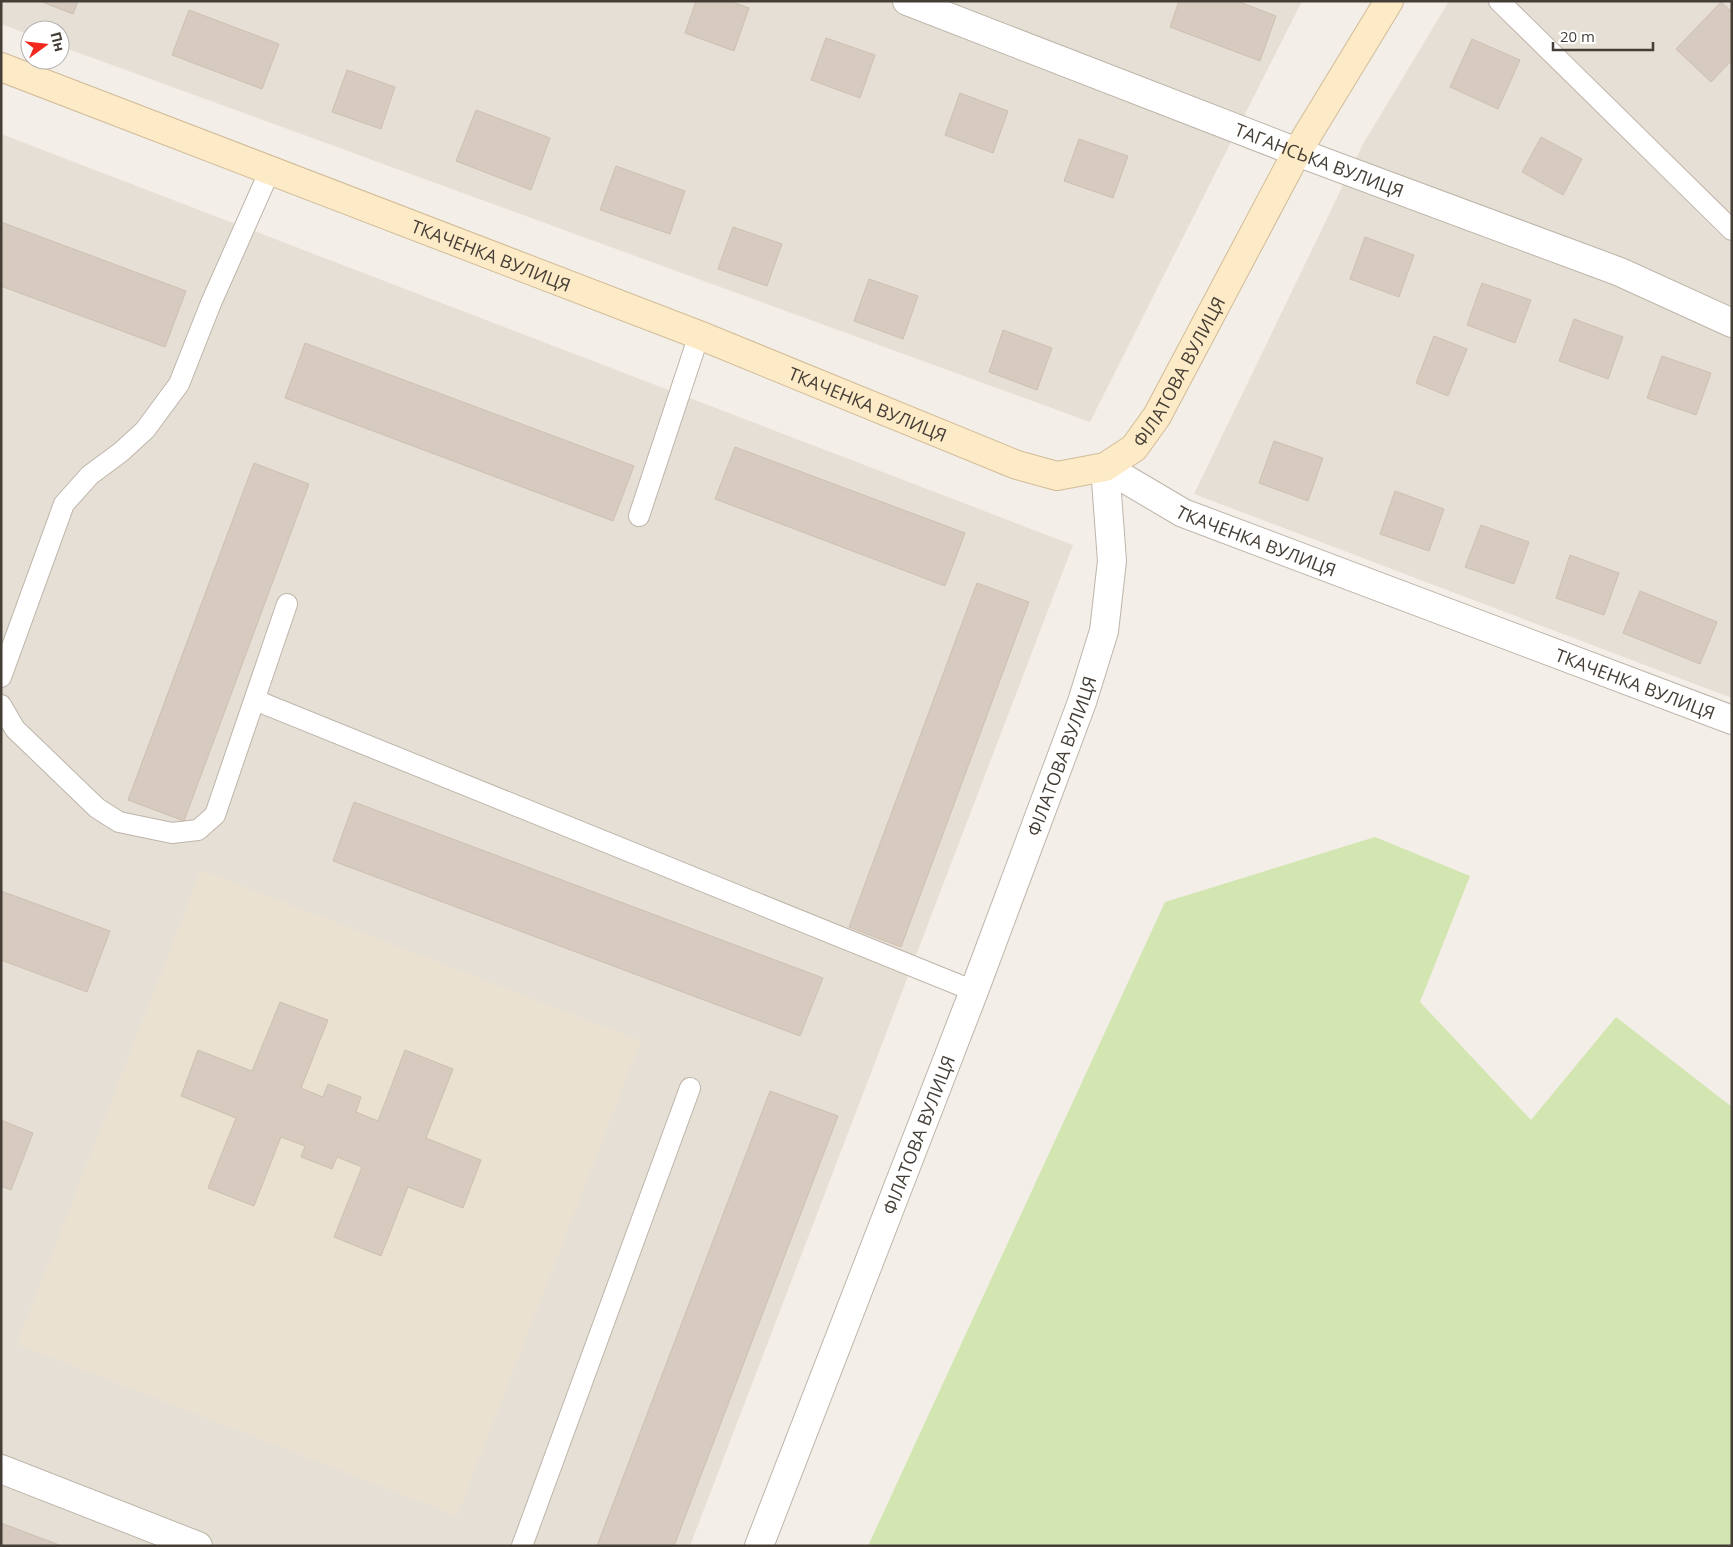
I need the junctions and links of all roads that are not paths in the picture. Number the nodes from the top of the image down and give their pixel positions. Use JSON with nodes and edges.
{"nodes":[{"id":1,"x":907,"y":1,"type":"edge"},
{"id":2,"x":1389,"y":1,"type":"edge"},
{"id":3,"x":1499,"y":1,"type":"edge"},
{"id":4,"x":1,"y":67,"type":"edge"},
{"id":5,"x":1297,"y":152,"type":"junction"},
{"id":6,"x":270,"y":170,"type":"junction"},
{"id":7,"x":1732,"y":230,"type":"edge"},
{"id":8,"x":1732,"y":323,"type":"edge"},
{"id":9,"x":699,"y":335,"type":"junction"},
{"id":10,"x":1105,"y":467,"type":"junction"},
{"id":11,"x":639,"y":516,"type":"dead end"},
{"id":12,"x":287,"y":604,"type":"dead end"},
{"id":13,"x":1,"y":677,"type":"edge"},
{"id":14,"x":255,"y":700,"type":"junction"},
{"id":15,"x":1,"y":705,"type":"edge"},
{"id":16,"x":1732,"y":720,"type":"edge"},
{"id":17,"x":974,"y":991,"type":"junction"},
{"id":18,"x":690,"y":1088,"type":"dead end"},
{"id":19,"x":1,"y":1469,"type":"edge"},
{"id":20,"x":198,"y":1546,"type":"edge"},
{"id":21,"x":522,"y":1546,"type":"edge"},
{"id":22,"x":759,"y":1546,"type":"edge"}],
"edges":[{"from":1,"to":5,"type":"street","name":"ТАГАНСЬКА ВУЛИЦЯ"},
{"from":2,"to":5,"type":"street","name":"ФІЛАТОВА ВУЛИЦЯ"},
{"from":3,"to":7,"type":"lane"},
{"from":4,"to":6,"type":"street","name":"ТКАЧЕНКА ВУЛИЦЯ"},
{"from":5,"to":8,"type":"street","name":"ТАГАНСЬКА ВУЛИЦЯ"},
{"from":5,"to":10,"type":"street","name":"ФІЛАТОВА ВУЛИЦЯ"},
{"from":6,"to":9,"type":"street","name":"ТКАЧЕНКА ВУЛИЦЯ"},
{"from":6,"to":13,"type":"lane"},
{"from":9,"to":10,"type":"street","name":"ТКАЧЕНКА ВУЛИЦЯ"},
{"from":9,"to":11,"type":"lane"},
{"from":10,"to":16,"type":"street","name":"ТКАЧЕНКА ВУЛИЦЯ"},
{"from":10,"to":17,"type":"street","name":"ФІЛАТОВА ВУЛИЦЯ"},
{"from":12,"to":14,"type":"lane"},
{"from":14,"to":15,"type":"lane"},
{"from":14,"to":17,"type":"lane"},
{"from":17,"to":22,"type":"street","name":"ФІЛАТОВА ВУЛИЦЯ"},
{"from":18,"to":21,"type":"lane"},
{"from":19,"to":20,"type":"street"}]}
